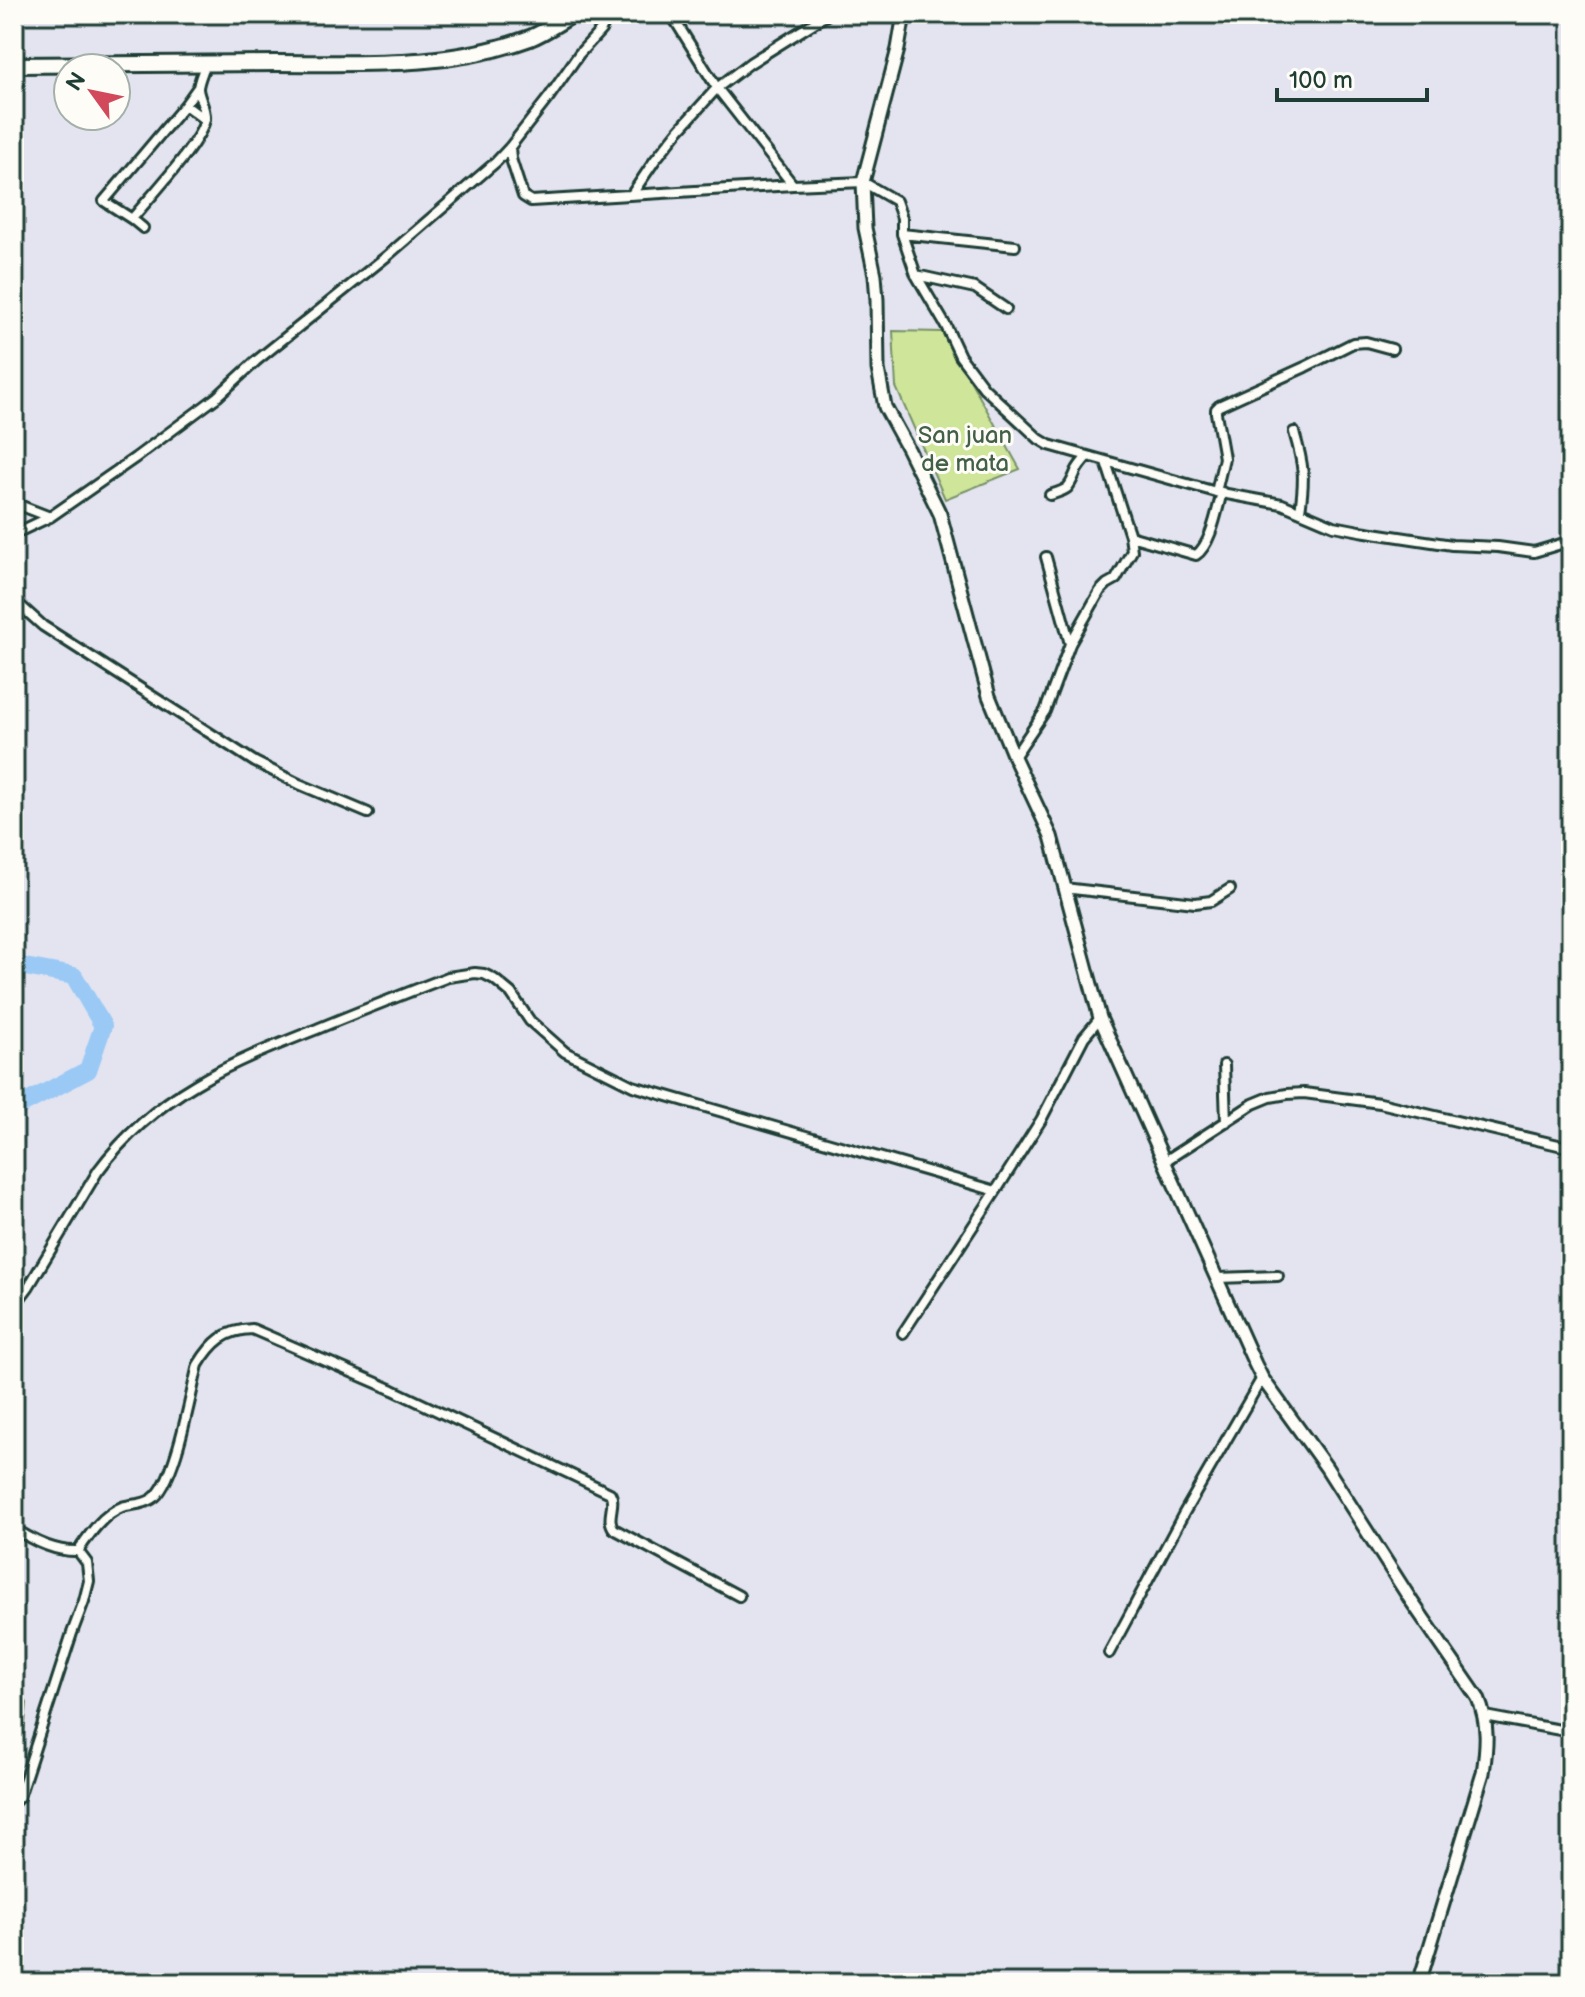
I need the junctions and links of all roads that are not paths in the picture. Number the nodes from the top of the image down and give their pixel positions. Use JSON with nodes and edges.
{"nodes":[{"id":1,"x":573,"y":14,"type":"edge"},
{"id":2,"x":609,"y":14,"type":"edge"},
{"id":3,"x":671,"y":14,"type":"edge"},
{"id":4,"x":828,"y":14,"type":"edge"},
{"id":5,"x":904,"y":14,"type":"edge"},
{"id":6,"x":14,"y":65,"type":"edge"},
{"id":7,"x":205,"y":65,"type":"junction"},
{"id":8,"x":198,"y":87,"type":"junction"},
{"id":9,"x":717,"y":88,"type":"junction"},
{"id":10,"x":185,"y":105,"type":"junction"},
{"id":11,"x":205,"y":120,"type":"junction"},
{"id":12,"x":510,"y":147,"type":"junction"},
{"id":13,"x":863,"y":182,"type":"junction"},
{"id":14,"x":793,"y":185,"type":"junction"},
{"id":15,"x":632,"y":194,"type":"junction"},
{"id":16,"x":132,"y":219,"type":"junction"},
{"id":17,"x":143,"y":228,"type":"dead end"},
{"id":18,"x":902,"y":234,"type":"junction"},
{"id":19,"x":1015,"y":246,"type":"dead end"},
{"id":20,"x":916,"y":275,"type":"junction"},
{"id":21,"x":1006,"y":309,"type":"dead end"},
{"id":22,"x":1392,"y":349,"type":"dead end"},
{"id":23,"x":1294,"y":432,"type":"dead end"},
{"id":24,"x":1087,"y":456,"type":"junction"},
{"id":25,"x":1106,"y":462,"type":"junction"},
{"id":26,"x":1219,"y":492,"type":"junction"},
{"id":27,"x":1050,"y":495,"type":"dead end"},
{"id":28,"x":14,"y":503,"type":"edge"},
{"id":29,"x":1300,"y":511,"type":"junction"},
{"id":30,"x":50,"y":517,"type":"junction"},
{"id":31,"x":14,"y":534,"type":"edge"},
{"id":32,"x":1130,"y":536,"type":"junction"},
{"id":33,"x":1571,"y":541,"type":"edge"},
{"id":34,"x":1046,"y":557,"type":"dead end"},
{"id":35,"x":14,"y":600,"type":"edge"},
{"id":36,"x":1070,"y":644,"type":"junction"},
{"id":37,"x":1014,"y":757,"type":"junction"},
{"id":38,"x":368,"y":813,"type":"dead end"},
{"id":39,"x":1064,"y":888,"type":"junction"},
{"id":40,"x":1230,"y":889,"type":"dead end"},
{"id":41,"x":1100,"y":1018,"type":"junction"},
{"id":42,"x":1224,"y":1065,"type":"dead end"},
{"id":43,"x":1226,"y":1122,"type":"junction"},
{"id":44,"x":1571,"y":1148,"type":"edge"},
{"id":45,"x":1165,"y":1161,"type":"junction"},
{"id":46,"x":996,"y":1191,"type":"junction"},
{"id":47,"x":1278,"y":1276,"type":"dead end"},
{"id":48,"x":1217,"y":1278,"type":"junction"},
{"id":49,"x":14,"y":1306,"type":"edge"},
{"id":50,"x":903,"y":1333,"type":"dead end"},
{"id":51,"x":1262,"y":1378,"type":"junction"},
{"id":52,"x":14,"y":1528,"type":"edge"},
{"id":53,"x":78,"y":1551,"type":"junction"},
{"id":54,"x":739,"y":1596,"type":"dead end"},
{"id":55,"x":1109,"y":1653,"type":"dead end"},
{"id":56,"x":1485,"y":1716,"type":"junction"},
{"id":57,"x":1571,"y":1732,"type":"edge"},
{"id":58,"x":14,"y":1802,"type":"edge"},
{"id":59,"x":1419,"y":1983,"type":"edge"}],
"edges":[{"from":1,"to":7,"type":"highway"},
{"from":2,"to":12,"type":"street"},
{"from":3,"to":9,"type":"street"},
{"from":4,"to":9,"type":"street"},
{"from":5,"to":13,"type":"street"},
{"from":6,"to":7,"type":"highway"},
{"from":7,"to":8,"type":"street"},
{"from":8,"to":10,"type":"street"},
{"from":8,"to":11,"type":"street"},
{"from":9,"to":14,"type":"street"},
{"from":9,"to":15,"type":"street"},
{"from":10,"to":11,"type":"street"},
{"from":10,"to":16,"type":"street"},
{"from":11,"to":16,"type":"street"},
{"from":12,"to":15,"type":"street"},
{"from":12,"to":30,"type":"street"},
{"from":13,"to":14,"type":"street"},
{"from":13,"to":18,"type":"street"},
{"from":13,"to":37,"type":"street"},
{"from":14,"to":15,"type":"street"},
{"from":16,"to":17,"type":"street"},
{"from":18,"to":19,"type":"street"},
{"from":18,"to":20,"type":"street"},
{"from":20,"to":21,"type":"street"},
{"from":20,"to":24,"type":"street"},
{"from":22,"to":26,"type":"street"},
{"from":23,"to":29,"type":"street"},
{"from":24,"to":25,"type":"street"},
{"from":24,"to":27,"type":"street"},
{"from":25,"to":26,"type":"street"},
{"from":25,"to":32,"type":"street"},
{"from":26,"to":29,"type":"street"},
{"from":26,"to":32,"type":"street"},
{"from":28,"to":30,"type":"street"},
{"from":29,"to":33,"type":"street"},
{"from":30,"to":31,"type":"street"},
{"from":32,"to":36,"type":"street"},
{"from":34,"to":36,"type":"street"},
{"from":35,"to":38,"type":"street"},
{"from":36,"to":37,"type":"street"},
{"from":37,"to":39,"type":"street"},
{"from":39,"to":40,"type":"street"},
{"from":39,"to":41,"type":"street"},
{"from":41,"to":45,"type":"street"},
{"from":41,"to":46,"type":"street"},
{"from":42,"to":43,"type":"street"},
{"from":43,"to":44,"type":"street"},
{"from":43,"to":45,"type":"street"},
{"from":45,"to":48,"type":"street"},
{"from":46,"to":49,"type":"street"},
{"from":46,"to":50,"type":"street"},
{"from":47,"to":48,"type":"street"},
{"from":48,"to":51,"type":"street"},
{"from":51,"to":55,"type":"street"},
{"from":51,"to":56,"type":"street"},
{"from":52,"to":53,"type":"street"},
{"from":53,"to":54,"type":"street"},
{"from":53,"to":58,"type":"street"},
{"from":56,"to":57,"type":"street"},
{"from":56,"to":59,"type":"street"}]}
